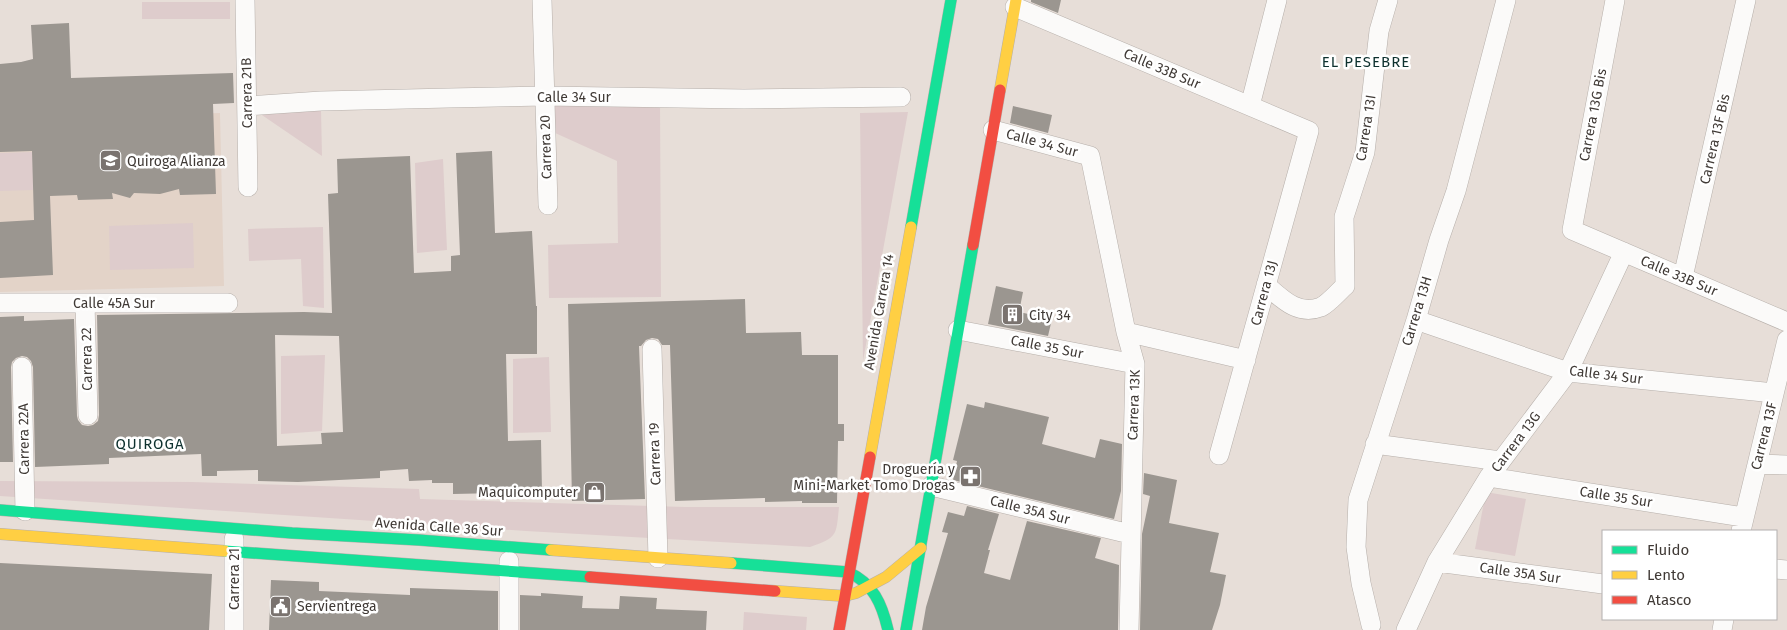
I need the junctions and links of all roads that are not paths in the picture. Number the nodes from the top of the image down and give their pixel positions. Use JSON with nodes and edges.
{"nodes":[{"id":1,"x":245,"y":0,"type":"edge"},
{"id":2,"x":542,"y":0,"type":"edge"},
{"id":3,"x":951,"y":0,"type":"edge"},
{"id":4,"x":1277,"y":0,"type":"edge"},
{"id":5,"x":1388,"y":0,"type":"edge"},
{"id":6,"x":1506,"y":0,"type":"edge"},
{"id":7,"x":1615,"y":0,"type":"edge"},
{"id":8,"x":1746,"y":0,"type":"edge"},
{"id":9,"x":1016,"y":4,"type":"edge"},
{"id":10,"x":544,"y":96,"type":"junction"},
{"id":11,"x":901,"y":97,"type":"dead end"},
{"id":12,"x":247,"y":106,"type":"junction"},
{"id":13,"x":1250,"y":106,"type":"junction"},
{"id":14,"x":993,"y":130,"type":"junction"},
{"id":15,"x":1309,"y":131,"type":"joint"},
{"id":16,"x":1090,"y":156,"type":"joint"},
{"id":17,"x":248,"y":187,"type":"dead end"},
{"id":18,"x":548,"y":205,"type":"dead end"},
{"id":19,"x":1572,"y":230,"type":"joint"},
{"id":20,"x":1624,"y":252,"type":"junction"},
{"id":21,"x":1683,"y":278,"type":"junction"},
{"id":22,"x":1266,"y":285,"type":"junction"},
{"id":23,"x":0,"y":303,"type":"edge"},
{"id":24,"x":85,"y":303,"type":"junction"},
{"id":25,"x":228,"y":303,"type":"dead end"},
{"id":26,"x":1416,"y":320,"type":"junction"},
{"id":27,"x":1787,"y":322,"type":"edge"},
{"id":28,"x":958,"y":330,"type":"junction"},
{"id":29,"x":1126,"y":332,"type":"junction"},
{"id":30,"x":1786,"y":347,"type":"edge"},
{"id":31,"x":652,"y":349,"type":"dead end"},
{"id":32,"x":1246,"y":360,"type":"junction"},
{"id":33,"x":1135,"y":364,"type":"junction"},
{"id":34,"x":22,"y":367,"type":"dead end"},
{"id":35,"x":1568,"y":372,"type":"junction"},
{"id":36,"x":1774,"y":393,"type":"junction"},
{"id":37,"x":88,"y":415,"type":"dead end"},
{"id":38,"x":1375,"y":444,"type":"junction"},
{"id":39,"x":1220,"y":455,"type":"dead end"},
{"id":40,"x":1500,"y":461,"type":"junction"},
{"id":41,"x":1757,"y":464,"type":"junction"},
{"id":42,"x":1787,"y":464,"type":"edge"},
{"id":43,"x":1489,"y":477,"type":"junction"},
{"id":44,"x":931,"y":486,"type":"junction"},
{"id":45,"x":0,"y":510,"type":"edge"},
{"id":46,"x":25,"y":512,"type":"junction"},
{"id":47,"x":1742,"y":524,"type":"edge"},
{"id":48,"x":234,"y":527,"type":"junction"},
{"id":49,"x":0,"y":534,"type":"edge"},
{"id":50,"x":1130,"y":534,"type":"junction"},
{"id":51,"x":509,"y":547,"type":"junction"},
{"id":52,"x":921,"y":548,"type":"junction"},
{"id":53,"x":234,"y":551,"type":"junction"},
{"id":54,"x":658,"y":558,"type":"junction"},
{"id":55,"x":1437,"y":562,"type":"junction"},
{"id":56,"x":509,"y":571,"type":"junction"},
{"id":57,"x":848,"y":572,"type":"junction"},
{"id":58,"x":1602,"y":584,"type":"edge"},
{"id":59,"x":871,"y":587,"type":"junction"},
{"id":60,"x":844,"y":596,"type":"junction"},
{"id":61,"x":1371,"y":625,"type":"dead end"},
{"id":62,"x":234,"y":630,"type":"edge"},
{"id":63,"x":509,"y":630,"type":"edge"},
{"id":64,"x":839,"y":630,"type":"edge"},
{"id":65,"x":888,"y":630,"type":"edge"},
{"id":66,"x":906,"y":630,"type":"edge"},
{"id":67,"x":1129,"y":630,"type":"edge"},
{"id":68,"x":1406,"y":630,"type":"edge"}],
"edges":[{"from":1,"to":12,"type":"street","name":"Carrera 21B"},
{"from":2,"to":10,"type":"street","name":"Carrera 20"},
{"from":3,"to":57,"type":"main road","name":"Avenida Carrera 14"},
{"from":4,"to":13,"type":"street"},
{"from":5,"to":22,"type":"street","name":"Carrera 13I"},
{"from":6,"to":26,"type":"street","name":"Carrera 13H"},
{"from":7,"to":19,"type":"street","name":"Carrera 13G Bis"},
{"from":8,"to":21,"type":"street","name":"Carrera 13F Bis"},
{"from":9,"to":13,"type":"street","name":"Calle 33B Sur"},
{"from":9,"to":14,"type":"main road"},
{"from":10,"to":11,"type":"street","name":"Calle 34 Sur"},
{"from":10,"to":12,"type":"street","name":"Calle 34 Sur"},
{"from":10,"to":18,"type":"street","name":"Carrera 20"},
{"from":12,"to":17,"type":"street","name":"Carrera 21B"},
{"from":13,"to":15,"type":"street","name":"Calle 33B Sur"},
{"from":14,"to":16,"type":"street","name":"Calle 34 Sur"},
{"from":14,"to":28,"type":"main road"},
{"from":15,"to":22,"type":"street","name":"Carrera 13J"},
{"from":16,"to":29,"type":"street","name":"Carrera 13K"},
{"from":19,"to":20,"type":"street","name":"Calle 33B Sur"},
{"from":20,"to":21,"type":"street","name":"Calle 33B Sur"},
{"from":20,"to":35,"type":"street","name":"Carrera 13G"},
{"from":21,"to":27,"type":"street","name":"Calle 33B Sur"},
{"from":22,"to":32,"type":"street","name":"Carrera 13J"},
{"from":23,"to":24,"type":"street","name":"Calle 45A Sur"},
{"from":24,"to":25,"type":"street","name":"Calle 45A Sur"},
{"from":24,"to":37,"type":"street","name":"Carrera 22"},
{"from":26,"to":35,"type":"street","name":"Calle 34 Sur"},
{"from":26,"to":38,"type":"street","name":"Carrera 13H"},
{"from":28,"to":33,"type":"street","name":"Calle 35 Sur"},
{"from":28,"to":44,"type":"main road"},
{"from":29,"to":32,"type":"street"},
{"from":29,"to":33,"type":"street","name":"Carrera 13K"},
{"from":30,"to":36,"type":"street","name":"Carrera 13F"},
{"from":31,"to":54,"type":"street","name":"Carrera 19"},
{"from":32,"to":39,"type":"street","name":"Carrera 13J"},
{"from":33,"to":50,"type":"street","name":"Carrera 13K"},
{"from":34,"to":46,"type":"street","name":"Carrera 22A"},
{"from":35,"to":36,"type":"street","name":"Calle 34 Sur"},
{"from":35,"to":40,"type":"street","name":"Carrera 13G"},
{"from":36,"to":41,"type":"street","name":"Carrera 13F"},
{"from":38,"to":40,"type":"street"},
{"from":38,"to":61,"type":"street","name":"Carrera 13H"},
{"from":40,"to":43,"type":"street","name":"Carrera 13G"},
{"from":41,"to":42,"type":"street"},
{"from":41,"to":47,"type":"street","name":"Carrera 13F"},
{"from":43,"to":47,"type":"street","name":"Calle 35 Sur"},
{"from":43,"to":55,"type":"street","name":"Carrera 13G"},
{"from":44,"to":50,"type":"street","name":"Calle 35A Sur"},
{"from":44,"to":52,"type":"main road"},
{"from":45,"to":46,"type":"main road","name":"Avenida Calle 36 Sur"},
{"from":46,"to":48,"type":"main road","name":"Avenida Calle 36 Sur"},
{"from":48,"to":51,"type":"main road","name":"Avenida Calle 36 Sur"},
{"from":48,"to":53,"type":"street","name":"Carrera 21"},
{"from":49,"to":53,"type":"main road"},
{"from":50,"to":67,"type":"street","name":"Carrera 13K"},
{"from":51,"to":54,"type":"main road","name":"Avenida Calle 36 Sur"},
{"from":51,"to":56,"type":"street"},
{"from":52,"to":59,"type":"main road"},
{"from":52,"to":66,"type":"main road"},
{"from":53,"to":56,"type":"main road"},
{"from":53,"to":62,"type":"street","name":"Carrera 21"},
{"from":54,"to":57,"type":"main road","name":"Avenida Calle 36 Sur"},
{"from":55,"to":58,"type":"street","name":"Calle 35A Sur"},
{"from":55,"to":68,"type":"street","name":"Carrera 13G"},
{"from":56,"to":60,"type":"main road"},
{"from":56,"to":63,"type":"street"},
{"from":57,"to":59,"type":"main road","name":"Avenida Calle 36 Sur"},
{"from":57,"to":60,"type":"main road","name":"Avenida Carrera 14"},
{"from":59,"to":60,"type":"main road"},
{"from":59,"to":65,"type":"main road","name":"Avenida Calle 36 Sur"},
{"from":60,"to":64,"type":"main road","name":"Avenida Carrera 14"}]}
